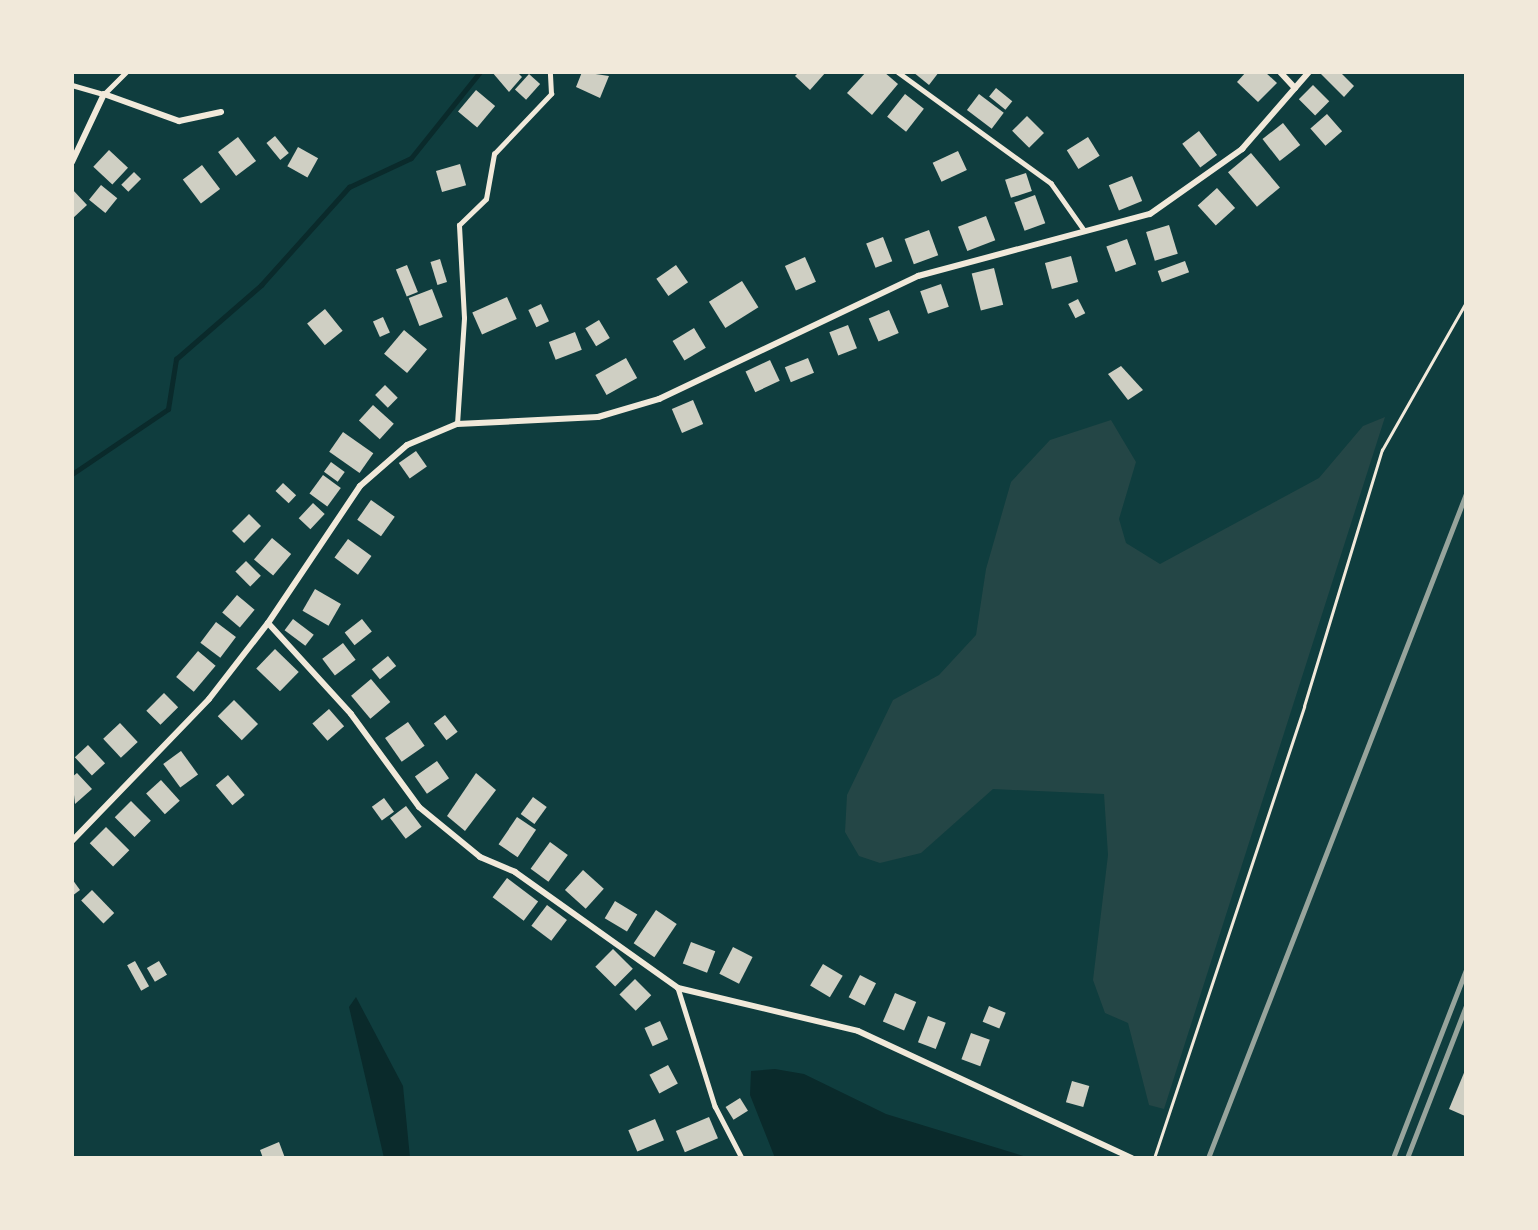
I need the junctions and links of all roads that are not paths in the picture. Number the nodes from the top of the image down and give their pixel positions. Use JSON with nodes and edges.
{"nodes":[{"id":1,"x":126,"y":72,"type":"edge"},
{"id":2,"x":550,"y":72,"type":"edge"},
{"id":3,"x":898,"y":72,"type":"edge"},
{"id":4,"x":1280,"y":72,"type":"edge"},
{"id":5,"x":1309,"y":72,"type":"edge"},
{"id":6,"x":72,"y":85,"type":"edge"},
{"id":7,"x":1295,"y":88,"type":"junction"},
{"id":8,"x":104,"y":94,"type":"junction"},
{"id":9,"x":221,"y":112,"type":"dead end"},
{"id":10,"x":72,"y":162,"type":"edge"},
{"id":11,"x":1084,"y":230,"type":"junction"},
{"id":12,"x":457,"y":424,"type":"junction"},
{"id":13,"x":268,"y":623,"type":"junction"},
{"id":14,"x":72,"y":841,"type":"edge"},
{"id":15,"x":678,"y":988,"type":"junction"},
{"id":16,"x":742,"y":1158,"type":"edge"},
{"id":17,"x":1132,"y":1158,"type":"edge"}],
"edges":[{"from":1,"to":8,"type":"lane"},
{"from":2,"to":12,"type":"lane"},
{"from":3,"to":11,"type":"lane"},
{"from":4,"to":7,"type":"street"},
{"from":5,"to":7,"type":"street"},
{"from":6,"to":8,"type":"lane"},
{"from":7,"to":11,"type":"street"},
{"from":8,"to":9,"type":"street"},
{"from":8,"to":10,"type":"street"},
{"from":11,"to":12,"type":"street"},
{"from":12,"to":13,"type":"street"},
{"from":13,"to":14,"type":"street"},
{"from":13,"to":15,"type":"street"},
{"from":15,"to":16,"type":"lane"},
{"from":15,"to":17,"type":"street"}]}
